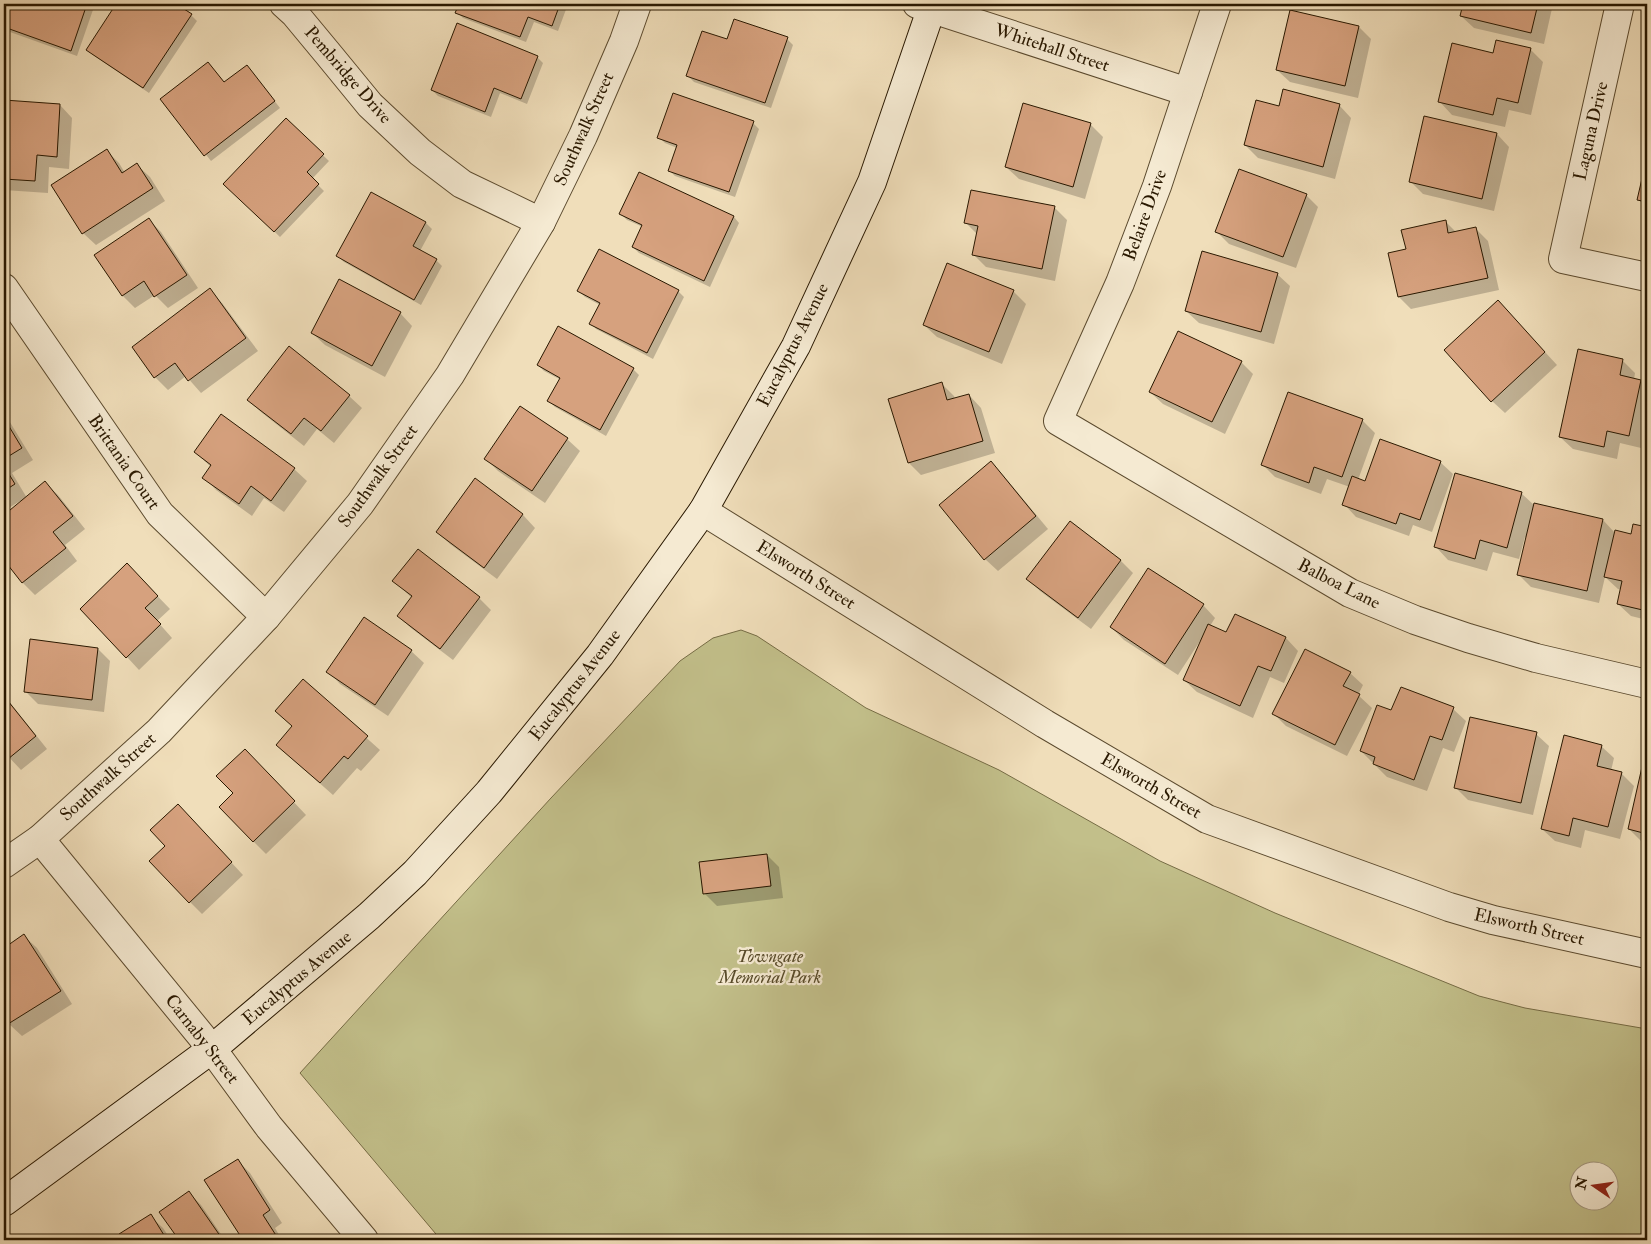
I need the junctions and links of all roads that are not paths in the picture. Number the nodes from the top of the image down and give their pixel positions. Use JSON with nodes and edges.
{"nodes":[{"id":1,"x":284,"y":4,"type":"edge"},
{"id":2,"x":637,"y":4,"type":"edge"},
{"id":3,"x":1217,"y":4,"type":"edge"},
{"id":4,"x":1620,"y":4,"type":"edge"},
{"id":5,"x":927,"y":5,"type":"edge"},
{"id":6,"x":1188,"y":92,"type":"junction"},
{"id":7,"x":541,"y":222,"type":"junction"},
{"id":8,"x":1647,"y":277,"type":"edge"},
{"id":9,"x":4,"y":288,"type":"edge"},
{"id":10,"x":1058,"y":421,"type":"joint"},
{"id":11,"x":703,"y":511,"type":"junction"},
{"id":12,"x":266,"y":617,"type":"junction"},
{"id":13,"x":1647,"y":684,"type":"edge"},
{"id":14,"x":40,"y":838,"type":"junction"},
{"id":15,"x":4,"y":864,"type":"edge"},
{"id":16,"x":1647,"y":954,"type":"edge"},
{"id":17,"x":212,"y":1050,"type":"junction"},
{"id":18,"x":4,"y":1202,"type":"edge"},
{"id":19,"x":364,"y":1240,"type":"edge"}],
"edges":[{"from":1,"to":7,"type":"street","name":"Pembridge Drive"},
{"from":2,"to":7,"type":"street","name":"Southwalk Street"},
{"from":3,"to":6,"type":"street","name":"Belaire Drive"},
{"from":4,"to":8,"type":"street","name":"Laguna Drive"},
{"from":5,"to":6,"type":"street","name":"Whitehall Street"},
{"from":5,"to":11,"type":"street","name":"Eucalyptus Avenue"},
{"from":6,"to":10,"type":"street","name":"Belaire Drive"},
{"from":7,"to":12,"type":"street","name":"Southwalk Street"},
{"from":9,"to":12,"type":"street","name":"Brittania Court"},
{"from":10,"to":13,"type":"street","name":"Balboa Lane"},
{"from":11,"to":16,"type":"street","name":"Elsworth Street"},
{"from":11,"to":17,"type":"street","name":"Eucalyptus Avenue"},
{"from":12,"to":14,"type":"street","name":"Southwalk Street"},
{"from":14,"to":15,"type":"street","name":"Southwalk Street"},
{"from":14,"to":17,"type":"street","name":"Carnaby Street"},
{"from":17,"to":18,"type":"street","name":"Eucalyptus Avenue"},
{"from":17,"to":19,"type":"street","name":"Carnaby Street"}]}
